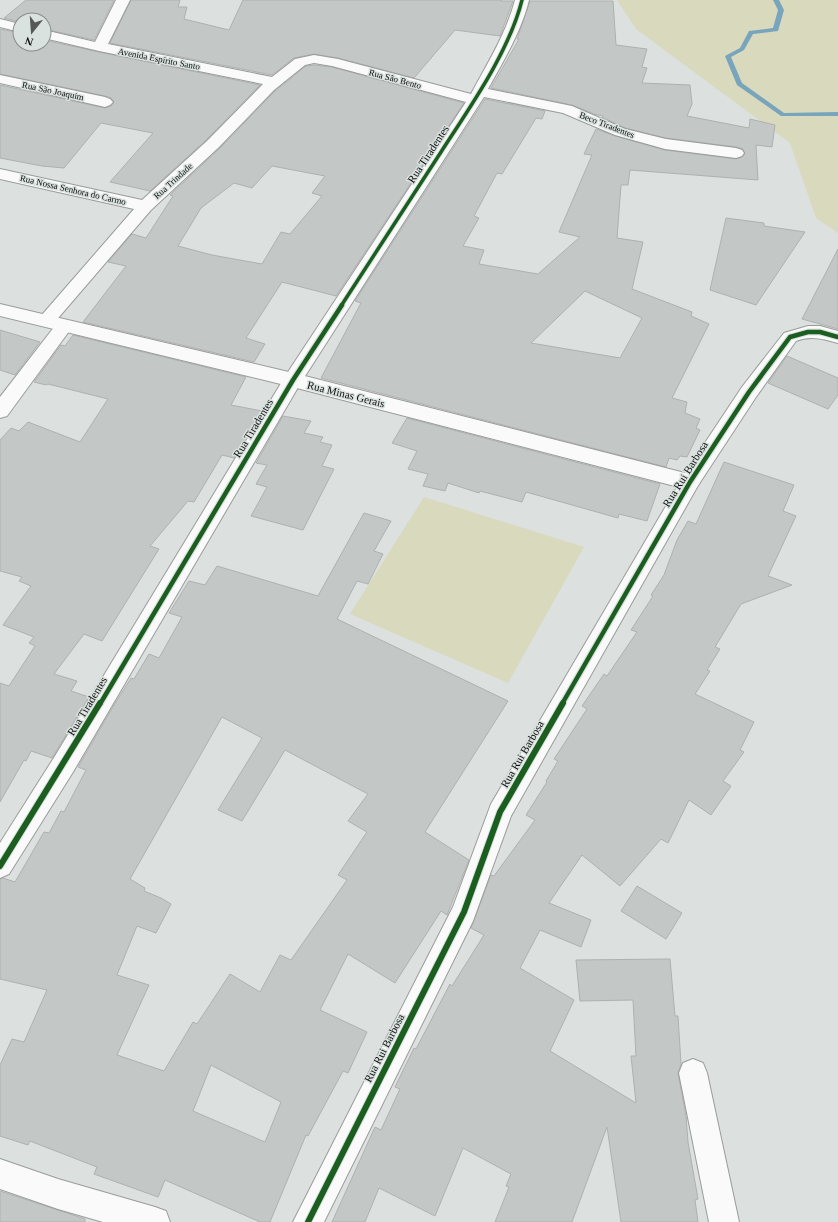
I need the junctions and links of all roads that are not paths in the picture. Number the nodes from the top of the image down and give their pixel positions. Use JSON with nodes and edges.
{"nodes":[{"id":1,"x":123,"y":0,"type":"edge"},
{"id":2,"x":522,"y":0,"type":"edge"},
{"id":3,"x":0,"y":23,"type":"edge"},
{"id":4,"x":12,"y":26,"type":"edge"},
{"id":5,"x":52,"y":36,"type":"edge"},
{"id":6,"x":99,"y":47,"type":"junction"},
{"id":7,"x":314,"y":59,"type":"joint"},
{"id":8,"x":0,"y":79,"type":"edge"},
{"id":9,"x":275,"y":82,"type":"junction"},
{"id":10,"x":477,"y":96,"type":"junction"},
{"id":11,"x":105,"y":102,"type":"dead end"},
{"id":12,"x":736,"y":153,"type":"dead end"},
{"id":13,"x":0,"y":174,"type":"edge"},
{"id":14,"x":145,"y":206,"type":"junction"},
{"id":15,"x":0,"y":310,"type":"edge"},
{"id":16,"x":56,"y":323,"type":"junction"},
{"id":17,"x":838,"y":337,"type":"edge"},
{"id":18,"x":293,"y":380,"type":"junction"},
{"id":19,"x":0,"y":411,"type":"edge"},
{"id":20,"x":690,"y":482,"type":"junction"},
{"id":21,"x":0,"y":866,"type":"edge"},
{"id":22,"x":692,"y":1073,"type":"dead end"},
{"id":23,"x":0,"y":1174,"type":"edge"},
{"id":24,"x":155,"y":1222,"type":"edge"},
{"id":25,"x":308,"y":1222,"type":"edge"},
{"id":26,"x":724,"y":1222,"type":"edge"}],
"edges":[{"from":1,"to":6,"type":"street"},
{"from":2,"to":10,"type":"street","name":"Rua Tiradentes"},
{"from":3,"to":4,"type":"street"},
{"from":5,"to":6,"type":"street","name":"Avenida Espírito Santo"},
{"from":6,"to":9,"type":"street","name":"Avenida Espírito Santo"},
{"from":7,"to":9,"type":"street","name":"Rua Trindade"},
{"from":7,"to":10,"type":"street","name":"Rua São Bento"},
{"from":8,"to":11,"type":"street","name":"Rua São Joaquim"},
{"from":9,"to":14,"type":"street","name":"Rua Trindade"},
{"from":10,"to":12,"type":"street","name":"Beco Tiradentes"},
{"from":10,"to":18,"type":"street","name":"Rua Tiradentes"},
{"from":13,"to":14,"type":"street","name":"Rua Nossa Senhora do Carmo"},
{"from":14,"to":16,"type":"street","name":"Rua Trindade"},
{"from":15,"to":16,"type":"street","name":"Rua Minas Gerais"},
{"from":16,"to":18,"type":"street","name":"Rua Minas Gerais"},
{"from":16,"to":19,"type":"street","name":"Rua Trindade"},
{"from":17,"to":20,"type":"street","name":"Rua Rui Barbosa"},
{"from":18,"to":20,"type":"street","name":"Rua Minas Gerais"},
{"from":18,"to":21,"type":"street","name":"Rua Tiradentes"},
{"from":20,"to":25,"type":"street","name":"Rua Rui Barbosa"},
{"from":22,"to":26,"type":"street"},
{"from":23,"to":24,"type":"street"}]}
